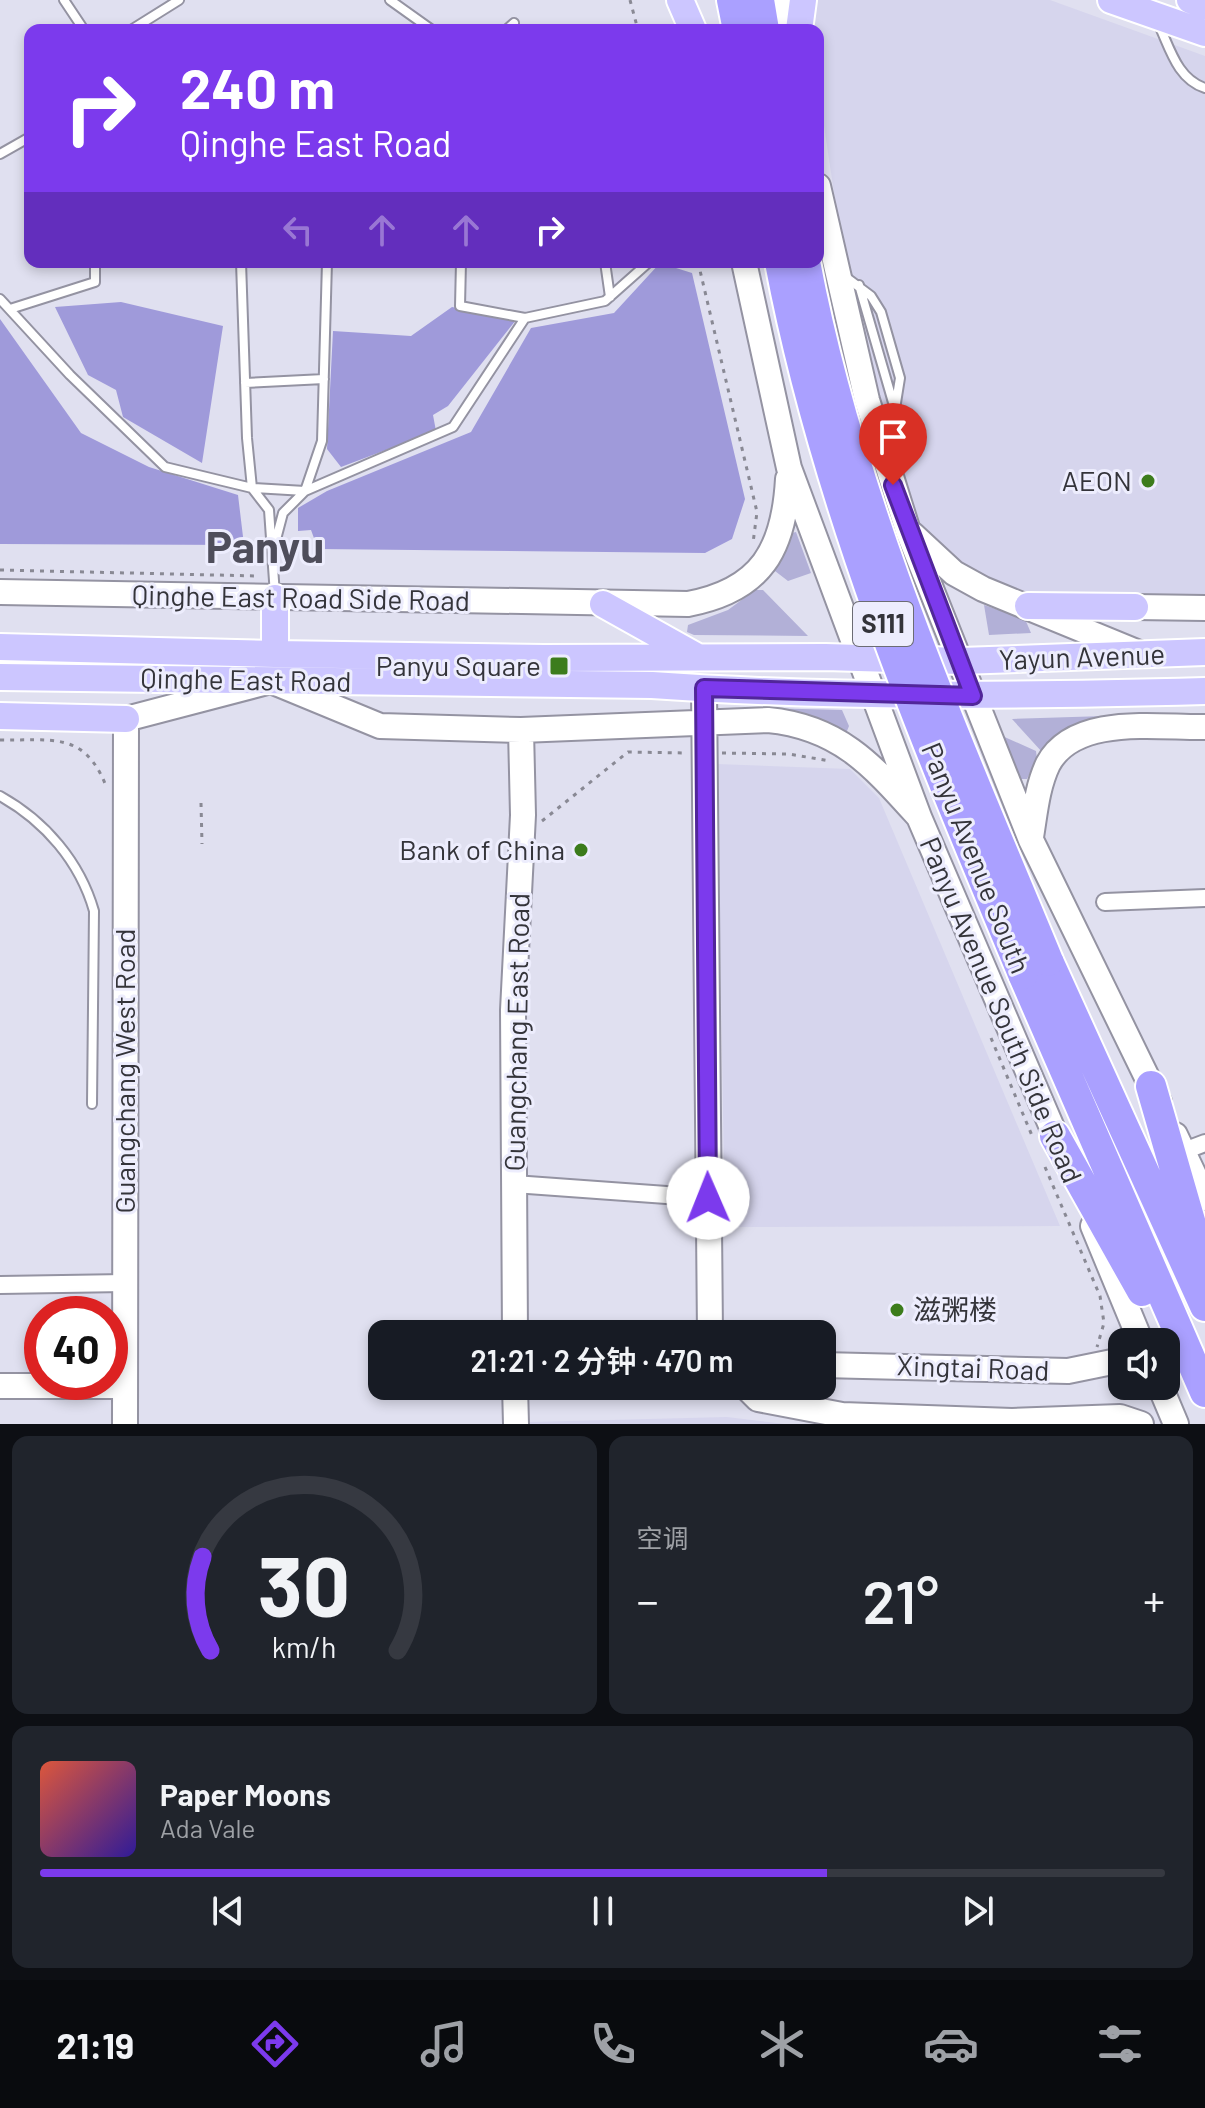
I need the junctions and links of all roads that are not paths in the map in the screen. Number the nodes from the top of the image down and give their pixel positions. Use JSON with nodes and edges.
{"nodes":[{"id":1,"x":64,"y":0,"type":"edge"},
{"id":2,"x":179,"y":0,"type":"edge"},
{"id":3,"x":390,"y":0,"type":"edge"},
{"id":4,"x":680,"y":0,"type":"edge"},
{"id":5,"x":693,"y":0,"type":"edge"},
{"id":6,"x":732,"y":0,"type":"edge"},
{"id":7,"x":759,"y":0,"type":"edge"},
{"id":8,"x":784,"y":0,"type":"edge"},
{"id":9,"x":803,"y":0,"type":"edge"},
{"id":10,"x":1111,"y":0,"type":"edge"},
{"id":11,"x":1190,"y":0,"type":"edge"},
{"id":12,"x":1205,"y":6,"type":"edge"},
{"id":13,"x":1154,"y":15,"type":"junction"},
{"id":14,"x":80,"y":24,"type":"edge"},
{"id":15,"x":141,"y":24,"type":"edge"},
{"id":16,"x":424,"y":24,"type":"edge"},
{"id":17,"x":690,"y":24,"type":"edge"},
{"id":18,"x":699,"y":24,"type":"edge"},
{"id":19,"x":737,"y":24,"type":"edge"},
{"id":20,"x":763,"y":24,"type":"edge"},
{"id":21,"x":787,"y":24,"type":"edge"},
{"id":22,"x":800,"y":24,"type":"edge"},
{"id":23,"x":1205,"y":33,"type":"edge"},
{"id":24,"x":1205,"y":88,"type":"edge"},
{"id":25,"x":24,"y":142,"type":"edge"},
{"id":26,"x":0,"y":154,"type":"edge"},
{"id":27,"x":824,"y":216,"type":"edge"},
{"id":28,"x":95,"y":268,"type":"edge"},
{"id":29,"x":241,"y":268,"type":"edge"},
{"id":30,"x":327,"y":268,"type":"edge"},
{"id":31,"x":461,"y":268,"type":"edge"},
{"id":32,"x":606,"y":268,"type":"edge"},
{"id":33,"x":642,"y":268,"type":"edge"},
{"id":34,"x":745,"y":268,"type":"edge"},
{"id":35,"x":781,"y":268,"type":"edge"},
{"id":36,"x":806,"y":268,"type":"edge"},
{"id":37,"x":835,"y":271,"type":"junction"},
{"id":38,"x":858,"y":284,"type":"junction"},
{"id":39,"x":610,"y":297,"type":"junction"},
{"id":40,"x":0,"y":299,"type":"edge"},
{"id":41,"x":10,"y":309,"type":"junction"},
{"id":42,"x":525,"y":318,"type":"junction"},
{"id":43,"x":324,"y":379,"type":"junction"},
{"id":44,"x":245,"y":383,"type":"junction"},
{"id":45,"x":895,"y":409,"type":"junction"},
{"id":46,"x":879,"y":439,"type":"junction"},
{"id":47,"x":789,"y":468,"type":"junction"},
{"id":48,"x":252,"y":488,"type":"junction"},
{"id":49,"x":305,"y":491,"type":"junction"},
{"id":50,"x":908,"y":531,"type":"junction"},
{"id":51,"x":274,"y":548,"type":"junction"},
{"id":52,"x":0,"y":592,"type":"edge"},
{"id":53,"x":275,"y":598,"type":"junction"},
{"id":54,"x":603,"y":604,"type":"junction"},
{"id":55,"x":1028,"y":606,"type":"junction"},
{"id":56,"x":1135,"y":607,"type":"joint"},
{"id":57,"x":1205,"y":608,"type":"edge"},
{"id":58,"x":0,"y":647,"type":"edge"},
{"id":59,"x":1205,"y":652,"type":"edge"},
{"id":60,"x":1139,"y":653,"type":"junction"},
{"id":61,"x":275,"y":654,"type":"junction"},
{"id":62,"x":700,"y":658,"type":"junction"},
{"id":63,"x":857,"y":658,"type":"junction"},
{"id":64,"x":911,"y":661,"type":"joint"},
{"id":65,"x":961,"y":661,"type":"junction"},
{"id":66,"x":0,"y":677,"type":"edge"},
{"id":67,"x":271,"y":681,"type":"junction"},
{"id":68,"x":704,"y":688,"type":"junction"},
{"id":69,"x":1205,"y":691,"type":"edge"},
{"id":70,"x":872,"y":693,"type":"junction"},
{"id":71,"x":923,"y":694,"type":"joint"},
{"id":72,"x":973,"y":696,"type":"junction"},
{"id":73,"x":0,"y":716,"type":"edge"},
{"id":74,"x":126,"y":719,"type":"junction"},
{"id":75,"x":703,"y":722,"type":"junction"},
{"id":76,"x":1205,"y":727,"type":"edge"},
{"id":77,"x":521,"y":730,"type":"junction"},
{"id":78,"x":0,"y":796,"type":"edge"},
{"id":79,"x":919,"y":817,"type":"junction"},
{"id":80,"x":1031,"y":840,"type":"junction"},
{"id":81,"x":1205,"y":898,"type":"edge"},
{"id":82,"x":1105,"y":902,"type":"dead end"},
{"id":83,"x":1036,"y":967,"type":"junction"},
{"id":84,"x":1151,"y":1086,"type":"junction"},
{"id":85,"x":92,"y":1104,"type":"dead end"},
{"id":86,"x":1044,"y":1137,"type":"junction"},
{"id":87,"x":1194,"y":1147,"type":"edge"},
{"id":88,"x":514,"y":1184,"type":"junction"},
{"id":89,"x":708,"y":1198,"type":"junction"},
{"id":90,"x":1205,"y":1198,"type":"edge"},
{"id":91,"x":1205,"y":1272,"type":"edge"},
{"id":92,"x":125,"y":1283,"type":"junction"},
{"id":93,"x":0,"y":1285,"type":"edge"},
{"id":94,"x":125,"y":1296,"type":"edge"},
{"id":95,"x":1205,"y":1306,"type":"edge"},
{"id":96,"x":515,"y":1320,"type":"edge"},
{"id":97,"x":710,"y":1320,"type":"edge"},
{"id":98,"x":1134,"y":1328,"type":"edge"},
{"id":99,"x":1108,"y":1363,"type":"edge"},
{"id":100,"x":836,"y":1365,"type":"edge"},
{"id":101,"x":0,"y":1386,"type":"edge"},
{"id":102,"x":24,"y":1386,"type":"edge"},
{"id":103,"x":1205,"y":1392,"type":"edge"},
{"id":104,"x":125,"y":1400,"type":"edge"},
{"id":105,"x":515,"y":1400,"type":"edge"},
{"id":106,"x":763,"y":1400,"type":"edge"},
{"id":107,"x":1166,"y":1400,"type":"edge"},
{"id":108,"x":1205,"y":1412,"type":"edge"},
{"id":109,"x":1092,"y":1421,"type":"edge"},
{"id":110,"x":1012,"y":1423,"type":"edge"},
{"id":111,"x":125,"y":1424,"type":"edge"},
{"id":112,"x":516,"y":1424,"type":"edge"},
{"id":113,"x":1141,"y":1424,"type":"edge"},
{"id":114,"x":1176,"y":1424,"type":"edge"}],
"edges":[{"from":1,"to":14,"type":"lane"},
{"from":2,"to":15,"type":"lane"},
{"from":3,"to":16,"type":"lane"},
{"from":4,"to":17,"type":"main road"},
{"from":5,"to":18,"type":"main road"},
{"from":6,"to":19,"type":"highway"},
{"from":7,"to":20,"type":"highway"},
{"from":8,"to":21,"type":"main road"},
{"from":9,"to":22,"type":"main road"},
{"from":10,"to":13,"type":"main road"},
{"from":11,"to":12,"type":"main road"},
{"from":13,"to":23,"type":"main road"},
{"from":13,"to":24,"type":"lane"},
{"from":25,"to":26,"type":"lane"},
{"from":27,"to":37,"type":"main road"},
{"from":28,"to":41,"type":"lane"},
{"from":29,"to":44,"type":"lane"},
{"from":30,"to":43,"type":"lane"},
{"from":31,"to":42,"type":"lane"},
{"from":32,"to":39,"type":"lane"},
{"from":33,"to":39,"type":"lane"},
{"from":34,"to":47,"type":"main road","name":"Panyu Avenue South Side Road"},
{"from":35,"to":83,"type":"highway","name":"Panyu Avenue South","number":"S111","bridge":true},
{"from":36,"to":83,"type":"highway","name":"Panyu Avenue South","number":"S111","bridge":true},
{"from":37,"to":38,"type":"lane"},
{"from":37,"to":46,"type":"main road"},
{"from":38,"to":45,"type":"lane"},
{"from":38,"to":45,"type":"lane"},
{"from":39,"to":42,"type":"lane"},
{"from":40,"to":41,"type":"lane"},
{"from":41,"to":48,"type":"lane"},
{"from":42,"to":49,"type":"lane"},
{"from":43,"to":44,"type":"lane"},
{"from":43,"to":49,"type":"lane"},
{"from":44,"to":48,"type":"lane"},
{"from":45,"to":46,"type":"lane"},
{"from":46,"to":50,"type":"main road"},
{"from":47,"to":54,"type":"main road","name":"Qinghe East Road Side Road"},
{"from":47,"to":63,"type":"main road","name":"Panyu Avenue South Side Road"},
{"from":48,"to":49,"type":"lane"},
{"from":48,"to":51,"type":"lane"},
{"from":49,"to":51,"type":"lane"},
{"from":50,"to":55,"type":"main road"},
{"from":50,"to":65,"type":"main road"},
{"from":51,"to":53,"type":"lane"},
{"from":52,"to":53,"type":"main road","name":"Qinghe East Road Side Road"},
{"from":53,"to":54,"type":"main road","name":"Qinghe East Road Side Road"},
{"from":53,"to":61,"type":"main road"},
{"from":54,"to":62,"type":"main road"},
{"from":55,"to":56,"type":"main road"},
{"from":55,"to":60,"type":"main road"},
{"from":56,"to":57,"type":"main road"},
{"from":58,"to":61,"type":"main road","name":"Qinghe East Road"},
{"from":59,"to":60,"type":"main road","name":"Yayun Avenue"},
{"from":60,"to":65,"type":"main road","name":"Yayun Avenue"},
{"from":61,"to":62,"type":"main road","name":"Qinghe East Road"},
{"from":62,"to":63,"type":"main road","name":"Qinghe East Road"},
{"from":63,"to":64,"type":"main road","name":"Qinghe East Road"},
{"from":63,"to":70,"type":"main road","name":"Panyu Avenue South Side Road"},
{"from":64,"to":65,"type":"main road","name":"Yayun Avenue"},
{"from":65,"to":72,"type":"main road"},
{"from":66,"to":67,"type":"main road","name":"Qinghe East Road"},
{"from":67,"to":68,"type":"main road","name":"Qinghe East Road"},
{"from":67,"to":74,"type":"main road"},
{"from":67,"to":77,"type":"main road"},
{"from":68,"to":70,"type":"main road","name":"Qinghe East Road"},
{"from":68,"to":75,"type":"main road"},
{"from":69,"to":72,"type":"main road","name":"Yayun Avenue"},
{"from":70,"to":71,"type":"main road","name":"Qinghe East Road"},
{"from":70,"to":79,"type":"main road","name":"Panyu Avenue South Side Road"},
{"from":71,"to":72,"type":"main road","name":"Yayun Avenue"},
{"from":72,"to":80,"type":"main road"},
{"from":73,"to":74,"type":"main road"},
{"from":74,"to":92,"type":"main road","name":"Guangchang West Road"},
{"from":75,"to":77,"type":"main road"},
{"from":75,"to":79,"type":"main road"},
{"from":75,"to":89,"type":"main road"},
{"from":76,"to":80,"type":"main road"},
{"from":77,"to":88,"type":"main road","name":"Guangchang East Road"},
{"from":78,"to":85,"type":"lane"},
{"from":79,"to":86,"type":"main road","name":"Panyu Avenue South Side Road"},
{"from":80,"to":84,"type":"main road"},
{"from":81,"to":82,"type":"street"},
{"from":83,"to":95,"type":"highway","name":"Panyu Avenue South","number":"S111"},
{"from":83,"to":103,"type":"highway","name":"Panyu Avenue South","number":"S111"},
{"from":84,"to":87,"type":"main road"},
{"from":84,"to":91,"type":"highway"},
{"from":86,"to":98,"type":"main road","name":"Panyu Avenue South Side Road"},
{"from":86,"to":108,"type":"highway"},
{"from":87,"to":90,"type":"main road"},
{"from":88,"to":89,"type":"street"},
{"from":88,"to":96,"type":"main road","name":"Guangchang East Road"},
{"from":89,"to":97,"type":"main road"},
{"from":92,"to":93,"type":"street"},
{"from":92,"to":94,"type":"main road","name":"Guangchang West Road"},
{"from":99,"to":100,"type":"main road","name":"Xingtai Road"},
{"from":101,"to":102,"type":"main road"},
{"from":104,"to":111,"type":"main road","name":"Guangchang West Road"},
{"from":105,"to":112,"type":"main road"},
{"from":106,"to":110,"type":"main road","name":"Xingtai Road"},
{"from":107,"to":114,"type":"main road"},
{"from":109,"to":110,"type":"main road","name":"Xingtai Road"},
{"from":109,"to":113,"type":"main road","name":"Xingtai Road"}]}
